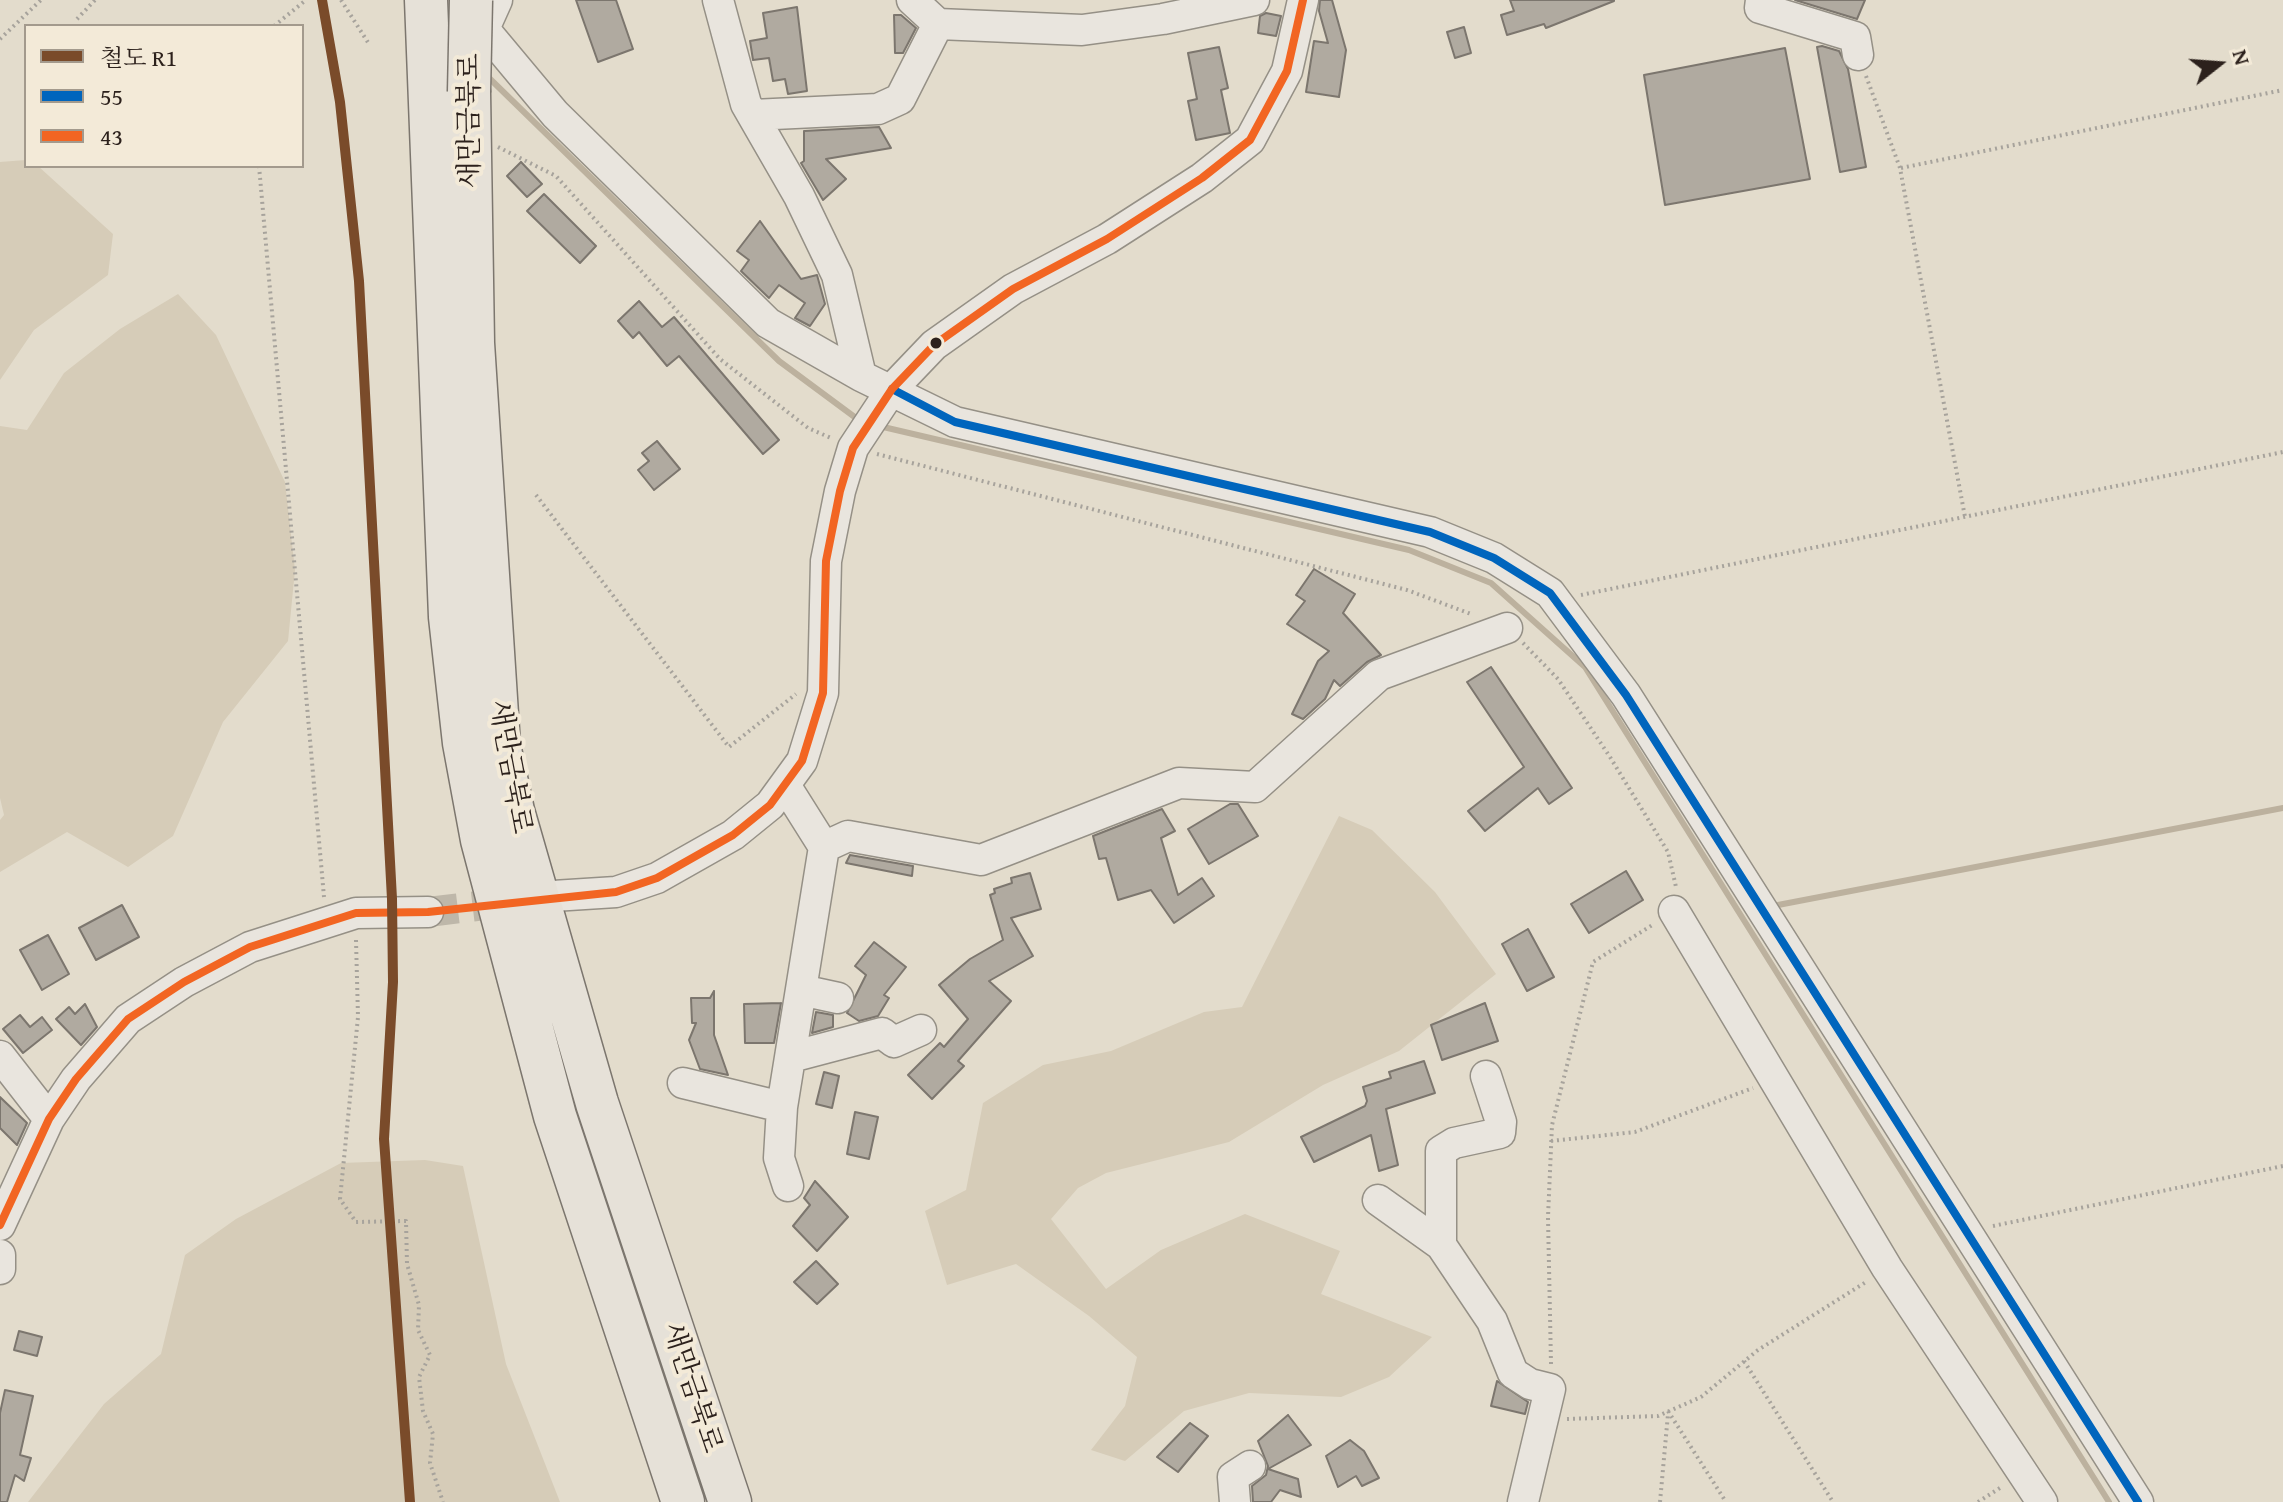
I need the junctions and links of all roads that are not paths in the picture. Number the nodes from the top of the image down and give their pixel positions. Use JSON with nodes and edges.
{"nodes":[{"id":1,"x":426,"y":0,"type":"edge"},
{"id":2,"x":471,"y":0,"type":"edge"},
{"id":3,"x":497,"y":0,"type":"edge"},
{"id":4,"x":718,"y":0,"type":"edge"},
{"id":5,"x":912,"y":0,"type":"edge"},
{"id":6,"x":1254,"y":0,"type":"edge"},
{"id":7,"x":1303,"y":0,"type":"edge"},
{"id":8,"x":1761,"y":0,"type":"edge"},
{"id":9,"x":938,"y":24,"type":"junction"},
{"id":10,"x":1858,"y":55,"type":"road end"},
{"id":11,"x":753,"y":115,"type":"junction"},
{"id":12,"x":861,"y":376,"type":"junction"},
{"id":13,"x":892,"y":389,"type":"junction"},
{"id":14,"x":1507,"y":628,"type":"road end"},
{"id":15,"x":785,"y":785,"type":"junction"},
{"id":16,"x":824,"y":847,"type":"junction"},
{"id":17,"x":553,"y":896,"type":"tunnel mouth"},
{"id":18,"x":1674,"y":911,"type":"road end"},
{"id":19,"x":428,"y":912,"type":"tunnel mouth"},
{"id":20,"x":801,"y":990,"type":"junction"},
{"id":21,"x":838,"y":998,"type":"dead end"},
{"id":22,"x":921,"y":1030,"type":"dead end"},
{"id":23,"x":0,"y":1056,"type":"edge"},
{"id":24,"x":791,"y":1057,"type":"junction"},
{"id":25,"x":1486,"y":1076,"type":"dead end"},
{"id":26,"x":683,"y":1083,"type":"dead end"},
{"id":27,"x":782,"y":1107,"type":"junction"},
{"id":28,"x":49,"y":1119,"type":"junction"},
{"id":29,"x":788,"y":1186,"type":"dead end"},
{"id":30,"x":1378,"y":1200,"type":"dead end"},
{"id":31,"x":0,"y":1225,"type":"edge"},
{"id":32,"x":1441,"y":1245,"type":"junction"},
{"id":33,"x":0,"y":1255,"type":"edge"},
{"id":34,"x":0,"y":1269,"type":"edge"},
{"id":35,"x":1250,"y":1466,"type":"dead end"},
{"id":36,"x":683,"y":1502,"type":"edge"},
{"id":37,"x":730,"y":1502,"type":"edge"},
{"id":38,"x":1235,"y":1502,"type":"edge"},
{"id":39,"x":1523,"y":1502,"type":"edge"},
{"id":40,"x":2042,"y":1502,"type":"edge"},
{"id":41,"x":2138,"y":1502,"type":"edge"}],
"edges":[{"from":1,"to":36,"type":"highway","name":"새만금북로"},
{"from":2,"to":37,"type":"highway","name":"새만금북로","bridge":true},
{"from":3,"to":12,"type":"street"},
{"from":4,"to":11,"type":"street"},
{"from":5,"to":9,"type":"street"},
{"from":6,"to":9,"type":"street"},
{"from":7,"to":13,"type":"street"},
{"from":8,"to":10,"type":"street"},
{"from":9,"to":11,"type":"street"},
{"from":11,"to":12,"type":"street"},
{"from":12,"to":13,"type":"street"},
{"from":13,"to":15,"type":"street"},
{"from":13,"to":41,"type":"street"},
{"from":14,"to":16,"type":"street"},
{"from":15,"to":16,"type":"street"},
{"from":15,"to":17,"type":"street"},
{"from":16,"to":20,"type":"street"},
{"from":18,"to":40,"type":"street"},
{"from":19,"to":28,"type":"street"},
{"from":20,"to":21,"type":"street"},
{"from":20,"to":24,"type":"street"},
{"from":22,"to":24,"type":"street"},
{"from":23,"to":28,"type":"street"},
{"from":24,"to":27,"type":"street"},
{"from":25,"to":32,"type":"street"},
{"from":26,"to":27,"type":"street"},
{"from":27,"to":29,"type":"street"},
{"from":28,"to":31,"type":"street"},
{"from":30,"to":32,"type":"street"},
{"from":32,"to":39,"type":"street"},
{"from":33,"to":34,"type":"street"},
{"from":35,"to":38,"type":"street"}]}
